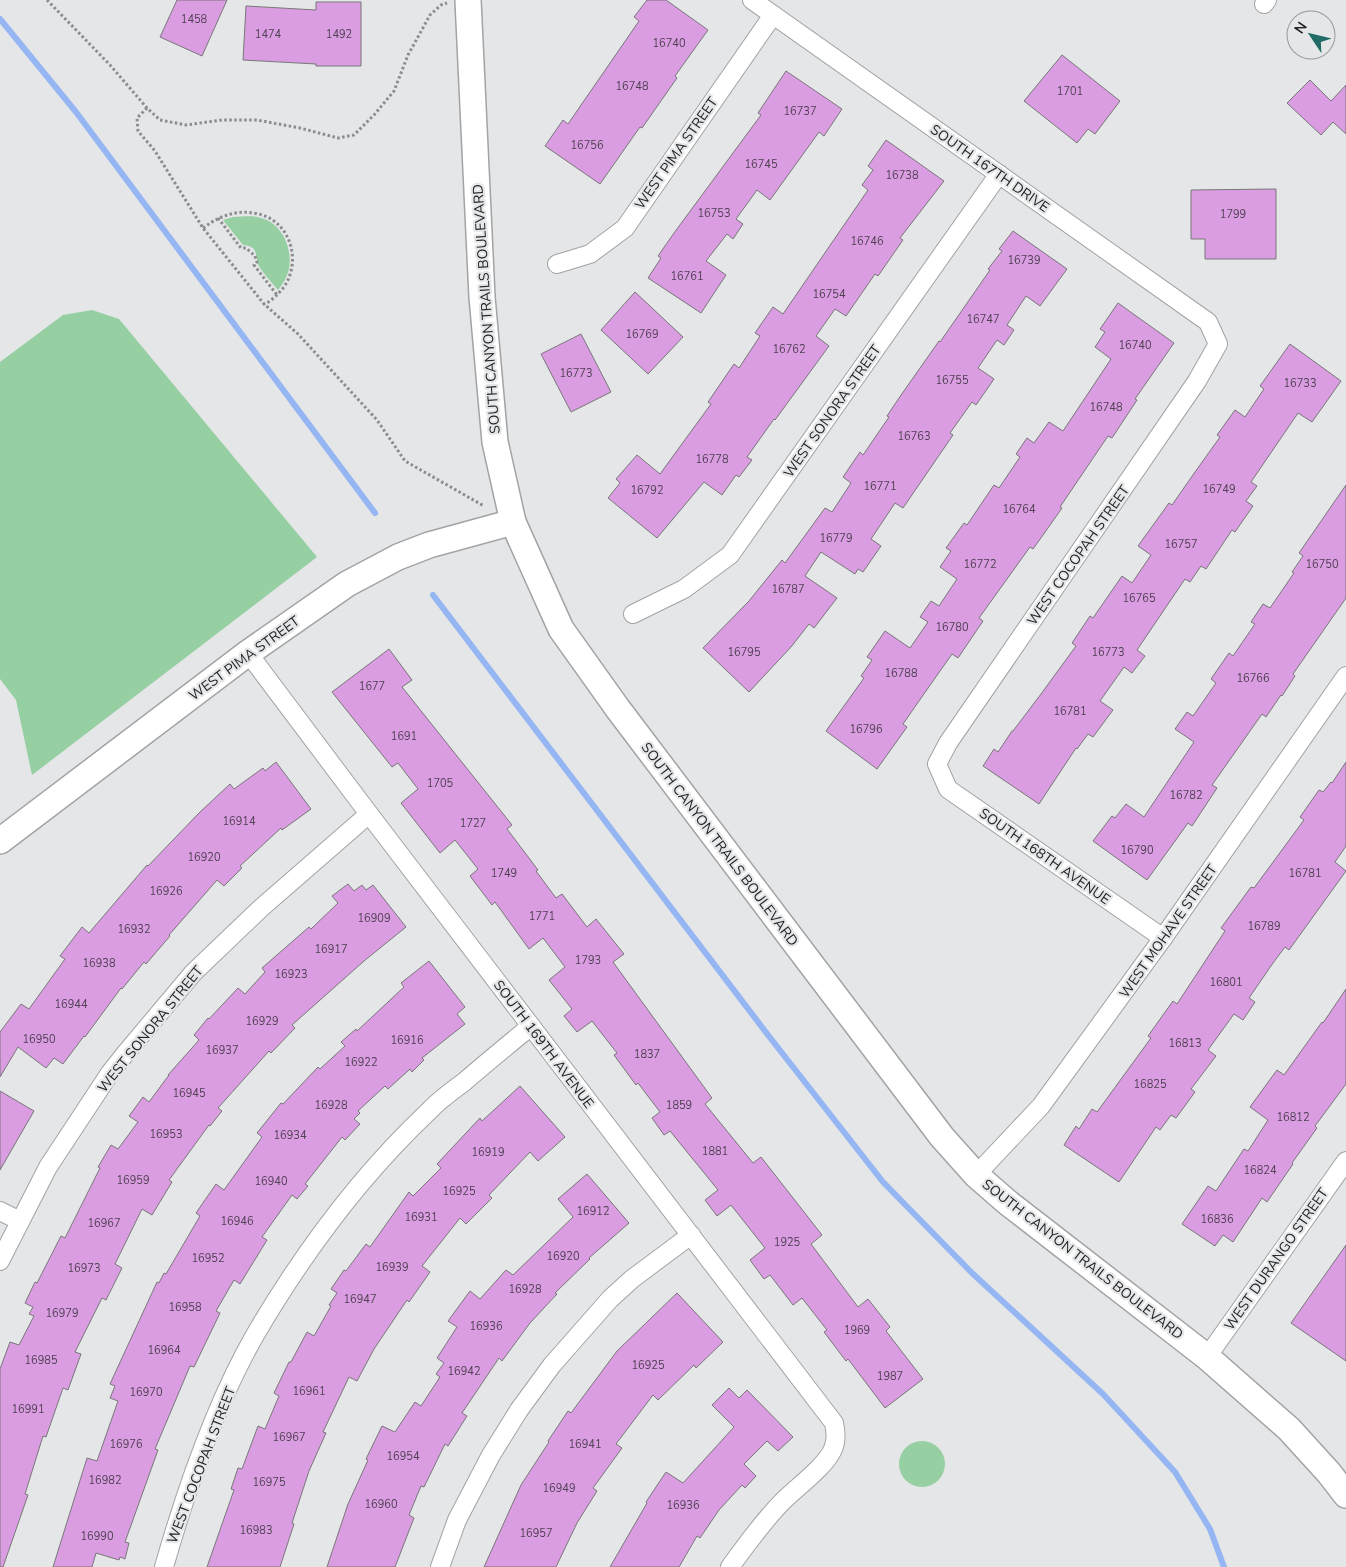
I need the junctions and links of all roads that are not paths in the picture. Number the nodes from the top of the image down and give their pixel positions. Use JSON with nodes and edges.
{"nodes":[{"id":1,"x":752,"y":0,"type":"edge"},
{"id":2,"x":459,"y":1,"type":"edge"},
{"id":3,"x":773,"y":15,"type":"junction"},
{"id":4,"x":999,"y":174,"type":"junction"},
{"id":5,"x":557,"y":264,"type":"dead end"},
{"id":6,"x":1218,"y":344,"type":"joint"},
{"id":7,"x":513,"y":522,"type":"junction"},
{"id":8,"x":633,"y":614,"type":"dead end"},
{"id":9,"x":248,"y":653,"type":"junction"},
{"id":10,"x":1346,"y":676,"type":"edge"},
{"id":11,"x":937,"y":764,"type":"joint"},
{"id":12,"x":369,"y":814,"type":"junction"},
{"id":13,"x":0,"y":841,"type":"edge"},
{"id":14,"x":1163,"y":938,"type":"junction"},
{"id":15,"x":531,"y":1026,"type":"junction"},
{"id":16,"x":1346,"y":1160,"type":"edge"},
{"id":17,"x":976,"y":1175,"type":"junction"},
{"id":18,"x":0,"y":1211,"type":"edge"},
{"id":19,"x":20,"y":1221,"type":"junction"},
{"id":20,"x":690,"y":1235,"type":"junction"},
{"id":21,"x":0,"y":1261,"type":"edge"},
{"id":22,"x":1207,"y":1358,"type":"junction"},
{"id":23,"x":1346,"y":1495,"type":"edge"},
{"id":24,"x":164,"y":1567,"type":"edge"},
{"id":25,"x":440,"y":1567,"type":"edge"},
{"id":26,"x":730,"y":1567,"type":"edge"}],
"edges":[{"from":1,"to":3,"type":"street","name":"SOUTH 167TH DRIVE"},
{"from":2,"to":7,"type":"street","name":"SOUTH CANYON TRAILS BOULEVARD"},
{"from":3,"to":4,"type":"street","name":"SOUTH 167TH DRIVE"},
{"from":3,"to":5,"type":"street","name":"WEST PIMA STREET"},
{"from":4,"to":6,"type":"street","name":"SOUTH 167TH DRIVE"},
{"from":4,"to":8,"type":"street","name":"WEST SONORA STREET"},
{"from":6,"to":11,"type":"street","name":"WEST COCOPAH STREET"},
{"from":7,"to":9,"type":"street","name":"WEST PIMA STREET"},
{"from":7,"to":17,"type":"street","name":"SOUTH CANYON TRAILS BOULEVARD"},
{"from":9,"to":12,"type":"street","name":"SOUTH 169TH AVENUE"},
{"from":9,"to":13,"type":"street","name":"WEST PIMA STREET"},
{"from":10,"to":14,"type":"street","name":"WEST MOHAVE STREET"},
{"from":11,"to":14,"type":"street","name":"SOUTH 168TH AVENUE"},
{"from":12,"to":15,"type":"street","name":"SOUTH 169TH AVENUE"},
{"from":12,"to":19,"type":"street","name":"WEST SONORA STREET"},
{"from":14,"to":17,"type":"street","name":"WEST MOHAVE STREET"},
{"from":15,"to":20,"type":"street","name":"SOUTH 169TH AVENUE"},
{"from":15,"to":24,"type":"street","name":"WEST COCOPAH STREET"},
{"from":16,"to":22,"type":"street","name":"WEST DURANGO STREET"},
{"from":17,"to":22,"type":"street","name":"SOUTH CANYON TRAILS BOULEVARD"},
{"from":18,"to":19,"type":"street"},
{"from":19,"to":21,"type":"street","name":"WEST SONORA STREET"},
{"from":20,"to":25,"type":"street"},
{"from":20,"to":26,"type":"street","name":"SOUTH 169TH AVENUE"},
{"from":22,"to":23,"type":"street","name":"SOUTH CANYON TRAILS BOULEVARD"}]}
